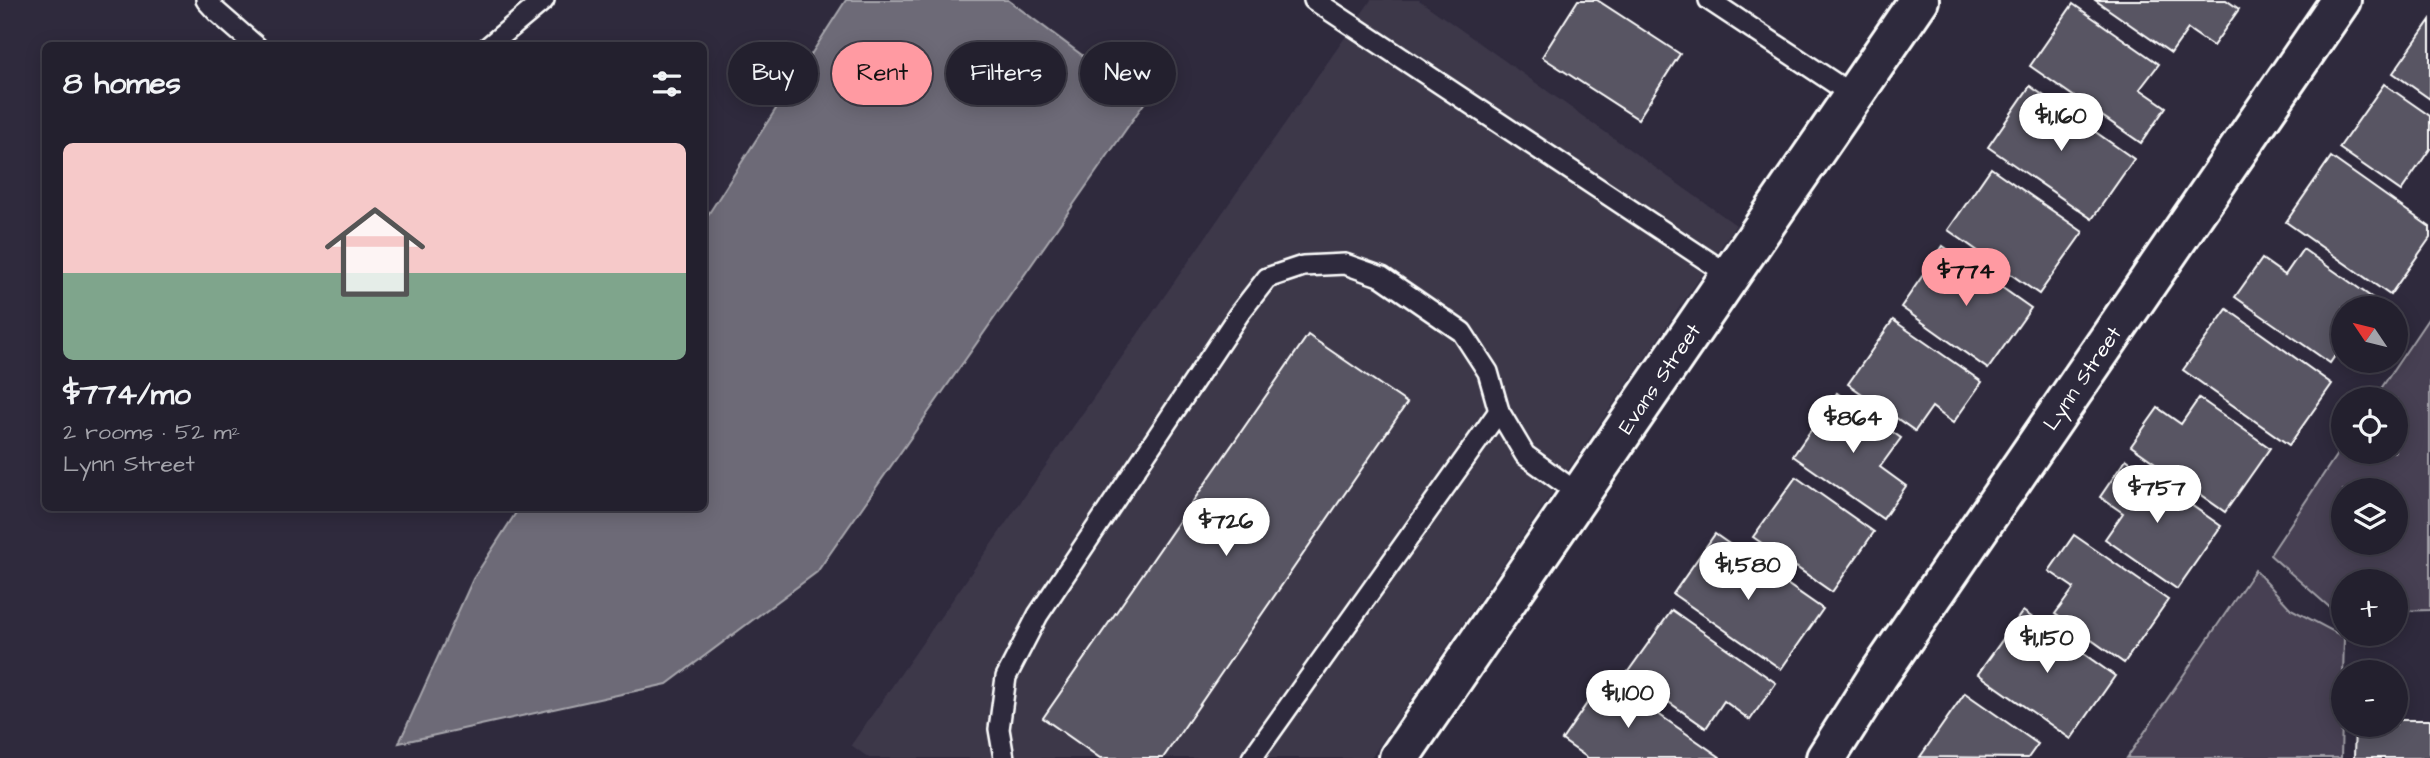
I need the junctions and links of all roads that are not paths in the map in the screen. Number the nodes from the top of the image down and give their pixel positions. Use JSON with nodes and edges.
{"nodes":[{"id":1,"x":206,"y":0,"type":"edge"},
{"id":2,"x":544,"y":0,"type":"edge"},
{"id":3,"x":1314,"y":0,"type":"edge"},
{"id":4,"x":1709,"y":0,"type":"edge"},
{"id":5,"x":1919,"y":0,"type":"edge"},
{"id":6,"x":2341,"y":0,"type":"edge"},
{"id":7,"x":251,"y":42,"type":"edge"},
{"id":8,"x":494,"y":42,"type":"edge"},
{"id":9,"x":1854,"y":96,"type":"junction"},
{"id":10,"x":1729,"y":275,"type":"junction"},
{"id":11,"x":1499,"y":411,"type":"junction"},
{"id":12,"x":1580,"y":495,"type":"junction"},
{"id":13,"x":1004,"y":758,"type":"edge"},
{"id":14,"x":1252,"y":758,"type":"edge"},
{"id":15,"x":1399,"y":758,"type":"edge"},
{"id":16,"x":1826,"y":758,"type":"edge"}],
"edges":[{"from":1,"to":7,"type":"lane"},
{"from":2,"to":8,"type":"lane"},
{"from":3,"to":10,"type":"lane"},
{"from":4,"to":9,"type":"lane"},
{"from":5,"to":9,"type":"street","name":"Evans Street"},
{"from":6,"to":16,"type":"street","name":"Lynn Street"},
{"from":9,"to":10,"type":"street","name":"Evans Street"},
{"from":10,"to":12,"type":"street","name":"Evans Street"},
{"from":11,"to":12,"type":"lane"},
{"from":11,"to":13,"type":"lane"},
{"from":11,"to":14,"type":"lane"},
{"from":12,"to":15,"type":"street","name":"Evans Street"}]}
